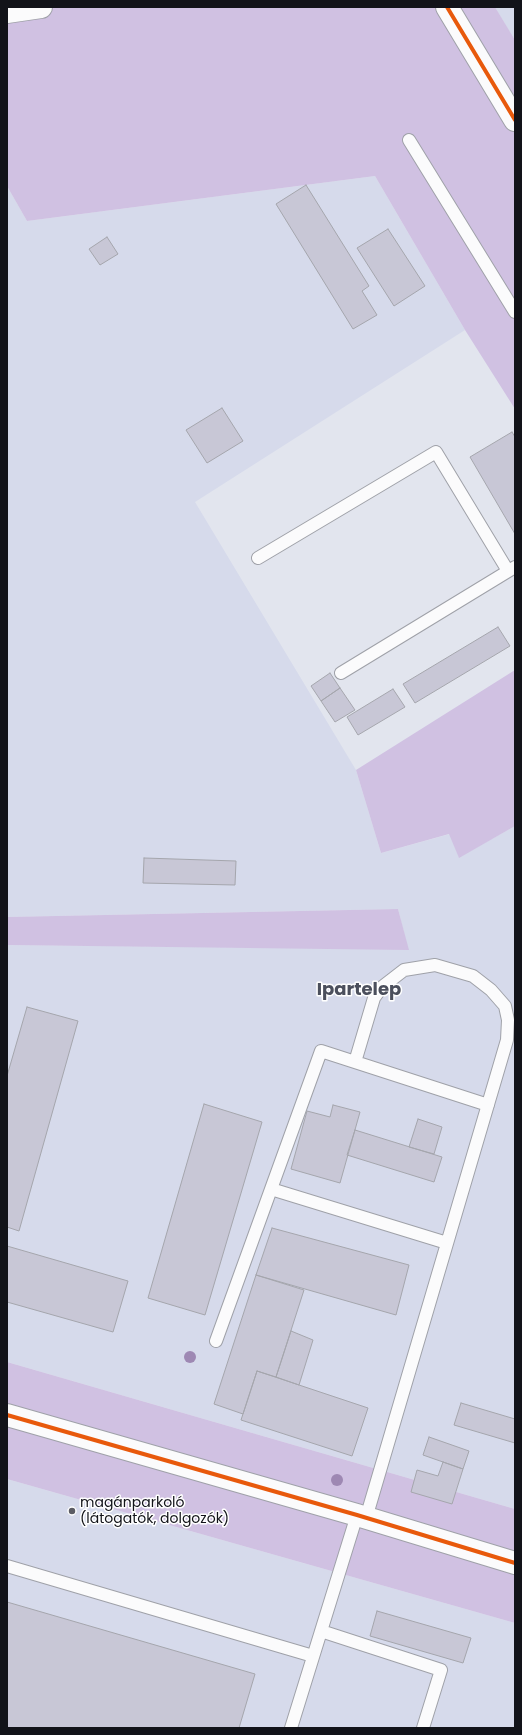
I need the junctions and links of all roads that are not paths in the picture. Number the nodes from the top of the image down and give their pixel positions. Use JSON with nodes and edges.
{"nodes":[{"id":1,"x":41,"y":7,"type":"edge"},
{"id":2,"x":447,"y":7,"type":"edge"},
{"id":3,"x":7,"y":12,"type":"edge"},
{"id":4,"x":515,"y":120,"type":"edge"},
{"id":5,"x":409,"y":140,"type":"dead end"},
{"id":6,"x":515,"y":312,"type":"edge"},
{"id":7,"x":258,"y":558,"type":"dead end"},
{"id":8,"x":511,"y":569,"type":"edge"},
{"id":9,"x":341,"y":673,"type":"dead end"},
{"id":10,"x":355,"y":1062,"type":"junction"},
{"id":11,"x":488,"y":1105,"type":"junction"},
{"id":12,"x":271,"y":1189,"type":"junction"},
{"id":13,"x":447,"y":1243,"type":"junction"},
{"id":14,"x":216,"y":1341,"type":"dead end"},
{"id":15,"x":7,"y":1415,"type":"edge"},
{"id":16,"x":361,"y":1516,"type":"junction"},
{"id":17,"x":515,"y":1563,"type":"edge"},
{"id":18,"x":7,"y":1566,"type":"edge"},
{"id":19,"x":321,"y":1631,"type":"junction"},
{"id":20,"x":313,"y":1656,"type":"junction"},
{"id":21,"x":291,"y":1728,"type":"edge"},
{"id":22,"x":423,"y":1728,"type":"edge"}],
"edges":[{"from":1,"to":3,"type":"street"},
{"from":2,"to":4,"type":"street"},
{"from":5,"to":6,"type":"lane"},
{"from":7,"to":8,"type":"lane"},
{"from":8,"to":9,"type":"lane"},
{"from":10,"to":11,"type":"lane"},
{"from":10,"to":11,"type":"lane"},
{"from":10,"to":12,"type":"lane"},
{"from":11,"to":13,"type":"lane"},
{"from":12,"to":13,"type":"lane"},
{"from":12,"to":14,"type":"lane"},
{"from":13,"to":16,"type":"lane"},
{"from":15,"to":16,"type":"street"},
{"from":16,"to":17,"type":"street"},
{"from":16,"to":19,"type":"lane"},
{"from":18,"to":20,"type":"lane"},
{"from":19,"to":20,"type":"lane"},
{"from":19,"to":22,"type":"lane"},
{"from":20,"to":21,"type":"lane"}]}
